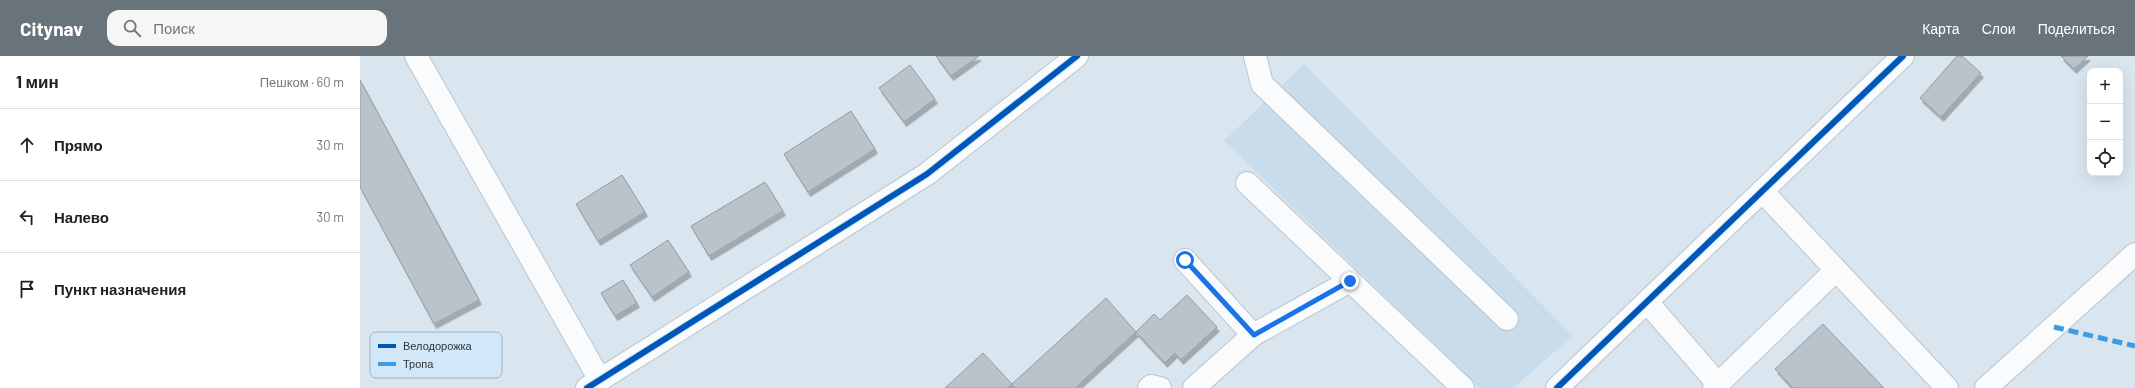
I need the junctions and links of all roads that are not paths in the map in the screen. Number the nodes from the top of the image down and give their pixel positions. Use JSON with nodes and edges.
{"nodes":[{"id":1,"x":416,"y":56,"type":"edge"},
{"id":2,"x":1077,"y":56,"type":"edge"},
{"id":3,"x":1254,"y":56,"type":"edge"},
{"id":4,"x":1897,"y":58,"type":"edge"},
{"id":5,"x":1247,"y":183,"type":"dead end"},
{"id":6,"x":1762,"y":191,"type":"junction"},
{"id":7,"x":2135,"y":254,"type":"edge"},
{"id":8,"x":1185,"y":260,"type":"dead end"},
{"id":9,"x":1836,"y":270,"type":"junction"},
{"id":10,"x":1350,"y":281,"type":"junction"},
{"id":11,"x":1647,"y":302,"type":"junction"},
{"id":12,"x":1507,"y":319,"type":"dead end"},
{"id":13,"x":1254,"y":335,"type":"junction"},
{"id":14,"x":593,"y":384,"type":"edge"},
{"id":15,"x":1716,"y":386,"type":"edge"},
{"id":16,"x":1149,"y":388,"type":"edge"},
{"id":17,"x":1160,"y":388,"type":"edge"},
{"id":18,"x":1194,"y":388,"type":"edge"},
{"id":19,"x":1463,"y":388,"type":"edge"},
{"id":20,"x":1557,"y":388,"type":"edge"},
{"id":21,"x":1948,"y":388,"type":"edge"},
{"id":22,"x":1986,"y":388,"type":"edge"}],
"edges":[{"from":1,"to":14,"type":"street"},
{"from":2,"to":14,"type":"street"},
{"from":3,"to":12,"type":"street"},
{"from":4,"to":6,"type":"street"},
{"from":5,"to":10,"type":"street"},
{"from":6,"to":9,"type":"street"},
{"from":6,"to":11,"type":"street"},
{"from":7,"to":22,"type":"street"},
{"from":8,"to":13,"type":"street"},
{"from":9,"to":15,"type":"street"},
{"from":9,"to":21,"type":"street"},
{"from":10,"to":13,"type":"street"},
{"from":10,"to":19,"type":"street"},
{"from":11,"to":15,"type":"street"},
{"from":11,"to":20,"type":"street"},
{"from":13,"to":18,"type":"street"},
{"from":16,"to":17,"type":"street"}]}
